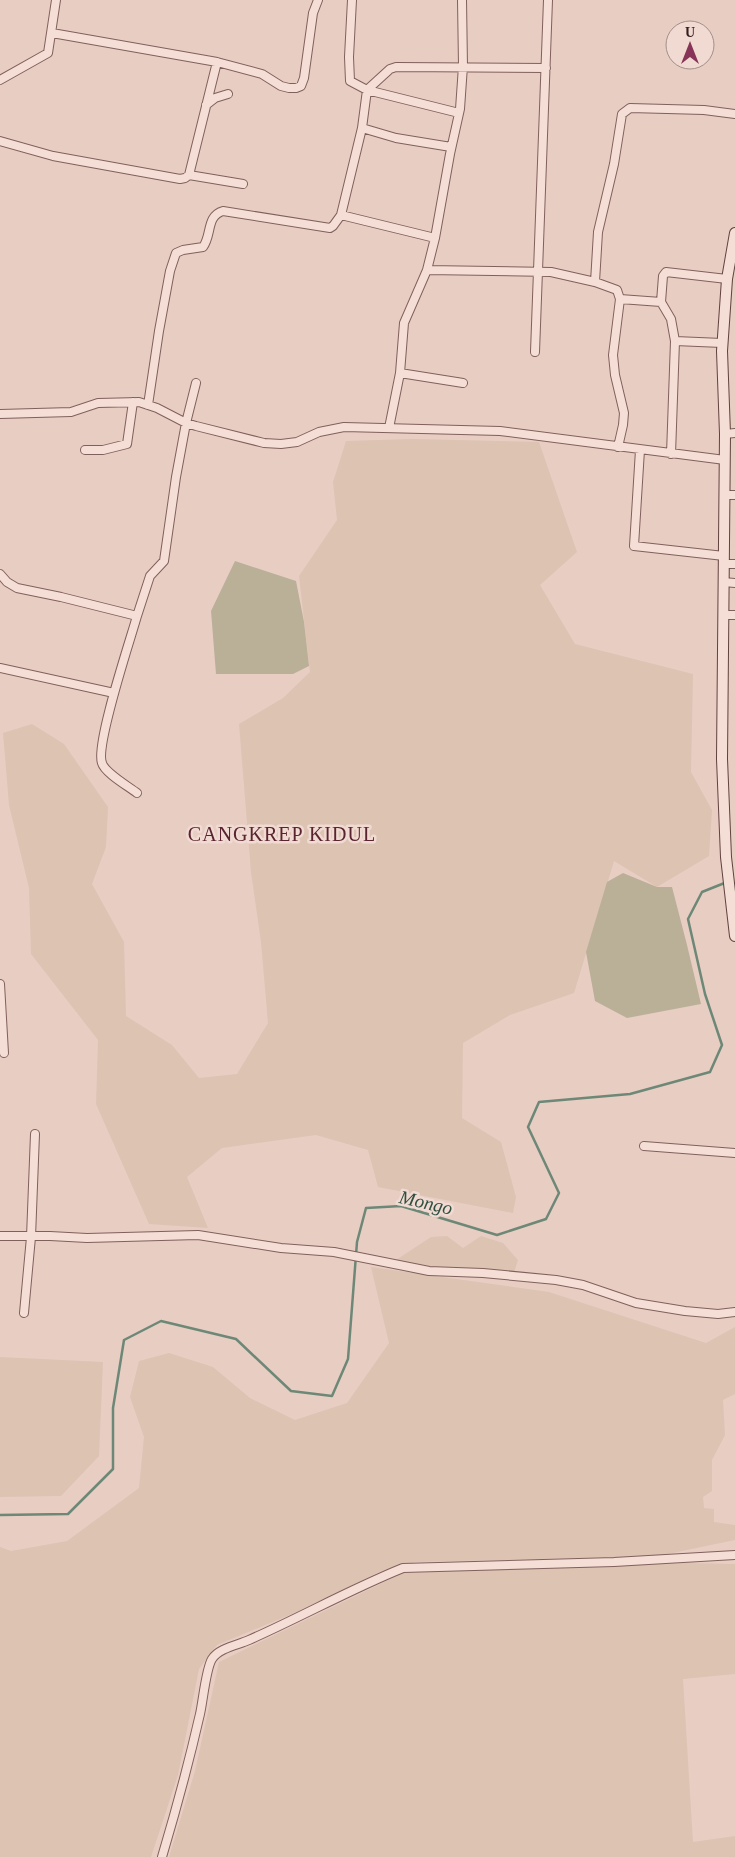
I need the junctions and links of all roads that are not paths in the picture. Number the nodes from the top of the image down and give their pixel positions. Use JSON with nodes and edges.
{"nodes":[{"id":1,"x":56,"y":0,"type":"edge"},
{"id":2,"x":318,"y":0,"type":"edge"},
{"id":3,"x":352,"y":0,"type":"edge"},
{"id":4,"x":462,"y":0,"type":"edge"},
{"id":5,"x":548,"y":0,"type":"edge"},
{"id":6,"x":52,"y":33,"type":"junction"},
{"id":7,"x":217,"y":62,"type":"junction"},
{"id":8,"x":463,"y":66,"type":"junction"},
{"id":9,"x":546,"y":68,"type":"junction"},
{"id":10,"x":0,"y":80,"type":"edge"},
{"id":11,"x":366,"y":90,"type":"junction"},
{"id":12,"x":228,"y":94,"type":"dead end"},
{"id":13,"x":206,"y":105,"type":"junction"},
{"id":14,"x":459,"y":113,"type":"junction"},
{"id":15,"x":735,"y":114,"type":"edge"},
{"id":16,"x":362,"y":128,"type":"junction"},
{"id":17,"x":0,"y":141,"type":"edge"},
{"id":18,"x":451,"y":147,"type":"junction"},
{"id":19,"x":189,"y":175,"type":"junction"},
{"id":20,"x":243,"y":184,"type":"dead end"},
{"id":21,"x":341,"y":215,"type":"junction"},
{"id":22,"x":735,"y":233,"type":"edge"},
{"id":23,"x":435,"y":238,"type":"junction"},
{"id":24,"x":427,"y":270,"type":"junction"},
{"id":25,"x":539,"y":272,"type":"junction"},
{"id":26,"x":728,"y":279,"type":"junction"},
{"id":27,"x":595,"y":282,"type":"junction"},
{"id":28,"x":620,"y":299,"type":"junction"},
{"id":29,"x":661,"y":302,"type":"junction"},
{"id":30,"x":675,"y":341,"type":"junction"},
{"id":31,"x":722,"y":343,"type":"junction"},
{"id":32,"x":535,"y":352,"type":"dead end"},
{"id":33,"x":400,"y":373,"type":"junction"},
{"id":34,"x":196,"y":383,"type":"dead end"},
{"id":35,"x":463,"y":383,"type":"dead end"},
{"id":36,"x":133,"y":402,"type":"junction"},
{"id":37,"x":148,"y":405,"type":"junction"},
{"id":38,"x":0,"y":414,"type":"edge"},
{"id":39,"x":186,"y":423,"type":"junction"},
{"id":40,"x":389,"y":428,"type":"junction"},
{"id":41,"x":730,"y":433,"type":"edge"},
{"id":42,"x":618,"y":447,"type":"junction"},
{"id":43,"x":85,"y":450,"type":"dead end"},
{"id":44,"x":640,"y":450,"type":"junction"},
{"id":45,"x":671,"y":454,"type":"junction"},
{"id":46,"x":724,"y":460,"type":"junction"},
{"id":47,"x":724,"y":495,"type":"junction"},
{"id":48,"x":735,"y":495,"type":"edge"},
{"id":49,"x":724,"y":560,"type":"junction"},
{"id":50,"x":735,"y":564,"type":"edge"},
{"id":51,"x":0,"y":574,"type":"edge"},
{"id":52,"x":723,"y":582,"type":"junction"},
{"id":53,"x":735,"y":583,"type":"edge"},
{"id":54,"x":735,"y":614,"type":"edge"},
{"id":55,"x":723,"y":615,"type":"junction"},
{"id":56,"x":137,"y":616,"type":"junction"},
{"id":57,"x":0,"y":668,"type":"edge"},
{"id":58,"x":114,"y":693,"type":"junction"},
{"id":59,"x":137,"y":793,"type":"dead end"},
{"id":60,"x":735,"y":936,"type":"edge"},
{"id":61,"x":0,"y":984,"type":"edge"},
{"id":62,"x":4,"y":1053,"type":"dead end"},
{"id":63,"x":35,"y":1134,"type":"dead end"},
{"id":64,"x":644,"y":1146,"type":"dead end"},
{"id":65,"x":735,"y":1153,"type":"edge"},
{"id":66,"x":0,"y":1236,"type":"edge"},
{"id":67,"x":31,"y":1236,"type":"junction"},
{"id":68,"x":735,"y":1312,"type":"edge"},
{"id":69,"x":24,"y":1313,"type":"dead end"},
{"id":70,"x":735,"y":1555,"type":"edge"},
{"id":71,"x":162,"y":1857,"type":"edge"}],
"edges":[{"from":1,"to":6,"type":"street"},
{"from":2,"to":7,"type":"street"},
{"from":3,"to":11,"type":"street"},
{"from":4,"to":8,"type":"street"},
{"from":5,"to":9,"type":"street"},
{"from":6,"to":7,"type":"street"},
{"from":6,"to":10,"type":"street"},
{"from":7,"to":13,"type":"street"},
{"from":8,"to":9,"type":"street"},
{"from":8,"to":11,"type":"street"},
{"from":8,"to":14,"type":"street"},
{"from":9,"to":25,"type":"street"},
{"from":11,"to":14,"type":"street"},
{"from":11,"to":16,"type":"street"},
{"from":12,"to":13,"type":"street"},
{"from":13,"to":19,"type":"street"},
{"from":14,"to":18,"type":"street"},
{"from":15,"to":27,"type":"street"},
{"from":16,"to":18,"type":"street"},
{"from":16,"to":21,"type":"street"},
{"from":17,"to":19,"type":"street"},
{"from":18,"to":23,"type":"street"},
{"from":19,"to":20,"type":"street"},
{"from":21,"to":23,"type":"street"},
{"from":21,"to":37,"type":"street"},
{"from":22,"to":26,"type":"main road"},
{"from":23,"to":24,"type":"street"},
{"from":24,"to":25,"type":"street"},
{"from":24,"to":33,"type":"street"},
{"from":25,"to":27,"type":"street"},
{"from":25,"to":32,"type":"street"},
{"from":26,"to":29,"type":"street"},
{"from":26,"to":31,"type":"main road"},
{"from":27,"to":28,"type":"street"},
{"from":28,"to":29,"type":"street"},
{"from":28,"to":42,"type":"street"},
{"from":29,"to":30,"type":"street"},
{"from":30,"to":31,"type":"street"},
{"from":30,"to":45,"type":"street"},
{"from":31,"to":41,"type":"main road"},
{"from":33,"to":35,"type":"street"},
{"from":33,"to":40,"type":"street"},
{"from":34,"to":39,"type":"street"},
{"from":36,"to":37,"type":"street"},
{"from":36,"to":38,"type":"street"},
{"from":36,"to":43,"type":"street"},
{"from":37,"to":39,"type":"street"},
{"from":39,"to":40,"type":"street"},
{"from":39,"to":56,"type":"street"},
{"from":40,"to":42,"type":"street"},
{"from":41,"to":46,"type":"main road"},
{"from":42,"to":44,"type":"street"},
{"from":44,"to":45,"type":"street"},
{"from":44,"to":49,"type":"street"},
{"from":45,"to":46,"type":"street"},
{"from":46,"to":47,"type":"main road"},
{"from":47,"to":48,"type":"street"},
{"from":47,"to":49,"type":"main road"},
{"from":49,"to":50,"type":"street"},
{"from":49,"to":52,"type":"main road"},
{"from":51,"to":56,"type":"street"},
{"from":52,"to":53,"type":"street"},
{"from":52,"to":55,"type":"main road"},
{"from":54,"to":55,"type":"street"},
{"from":55,"to":60,"type":"main road"},
{"from":56,"to":58,"type":"street"},
{"from":57,"to":58,"type":"street"},
{"from":58,"to":59,"type":"street"},
{"from":61,"to":62,"type":"street"},
{"from":63,"to":67,"type":"street"},
{"from":64,"to":65,"type":"street"},
{"from":66,"to":67,"type":"street"},
{"from":67,"to":68,"type":"street"},
{"from":67,"to":69,"type":"street"},
{"from":70,"to":71,"type":"street"}]}
